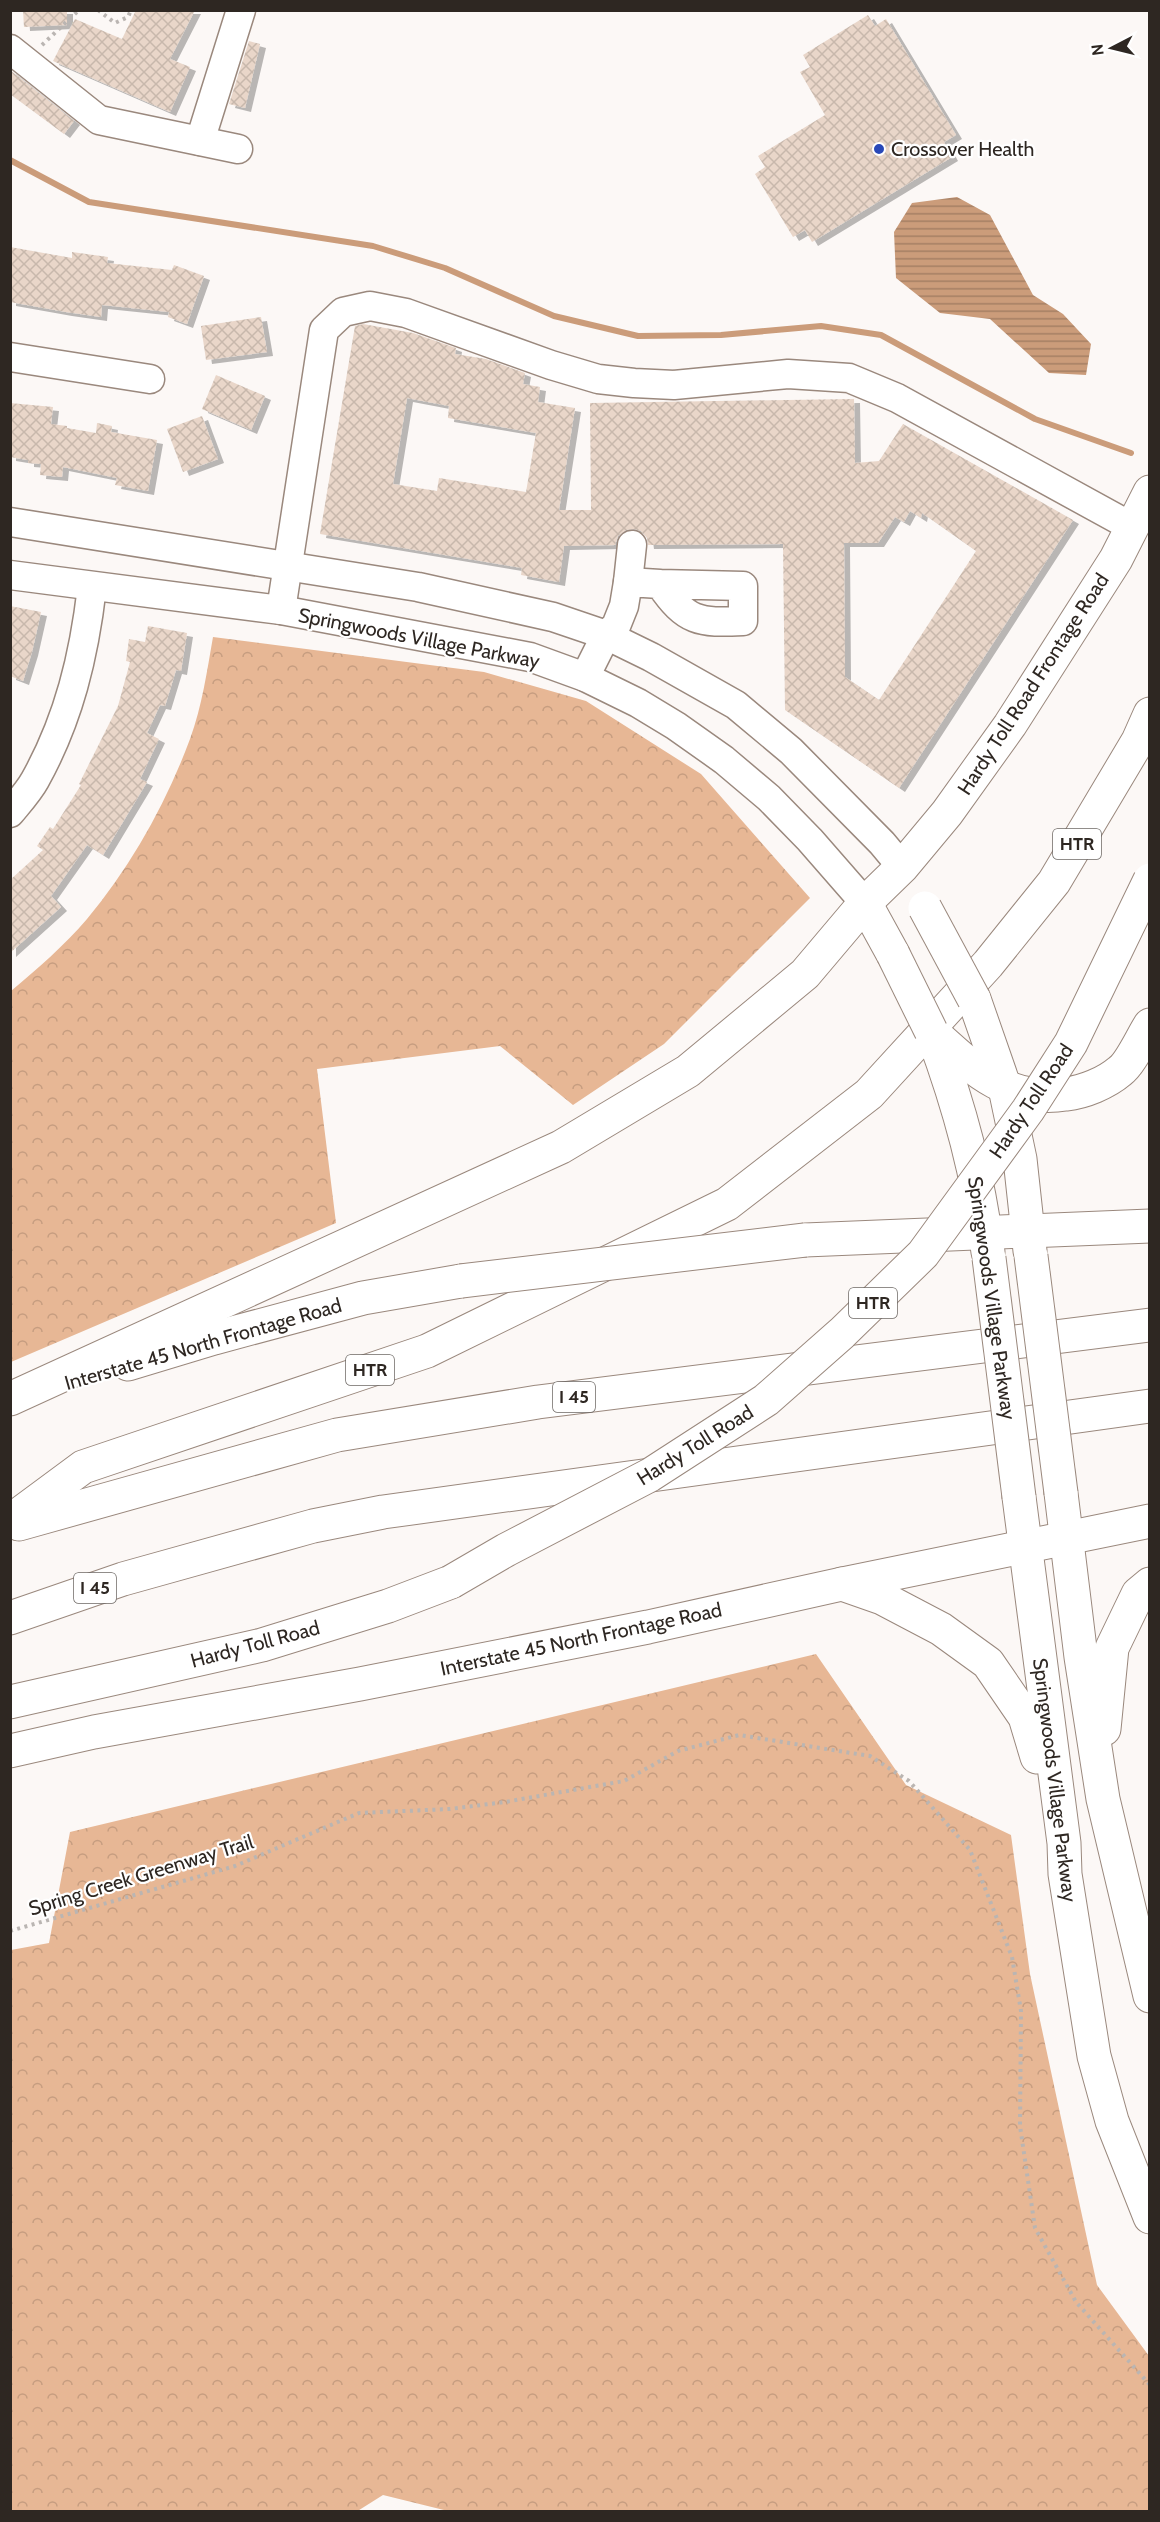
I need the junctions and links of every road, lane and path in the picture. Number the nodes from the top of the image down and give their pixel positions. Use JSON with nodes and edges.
{"nodes":[{"id":1,"x":79,"y":10,"type":"edge"},
{"id":2,"x":99,"y":10,"type":"edge"},
{"id":3,"x":131,"y":10,"type":"edge"},
{"id":4,"x":241,"y":10,"type":"edge"},
{"id":5,"x":18,"y":55,"type":"edge"},
{"id":6,"x":200,"y":141,"type":"junction"},
{"id":7,"x":238,"y":149,"type":"dead end"},
{"id":8,"x":10,"y":357,"type":"edge"},
{"id":9,"x":150,"y":379,"type":"dead end"},
{"id":10,"x":1149,"y":492,"type":"edge"},
{"id":11,"x":10,"y":522,"type":"edge"},
{"id":12,"x":1132,"y":527,"type":"junction"},
{"id":13,"x":632,"y":545,"type":"dead end"},
{"id":14,"x":287,"y":567,"type":"junction"},
{"id":15,"x":10,"y":575,"type":"edge"},
{"id":16,"x":660,"y":584,"type":"dead end"},
{"id":17,"x":92,"y":587,"type":"junction"},
{"id":18,"x":626,"y":587,"type":"junction"},
{"id":19,"x":281,"y":610,"type":"junction"},
{"id":20,"x":606,"y":635,"type":"junction"},
{"id":21,"x":585,"y":677,"type":"junction"},
{"id":22,"x":1149,"y":714,"type":"edge"},
{"id":23,"x":10,"y":813,"type":"edge"},
{"id":24,"x":902,"y":867,"type":"junction"},
{"id":25,"x":1149,"y":880,"type":"edge"},
{"id":26,"x":865,"y":903,"type":"junction"},
{"id":27,"x":1149,"y":1025,"type":"edge"},
{"id":28,"x":931,"y":1031,"type":"junction"},
{"id":29,"x":994,"y":1076,"type":"junction"},
{"id":30,"x":1067,"y":1094,"type":"junction"},
{"id":31,"x":1020,"y":1159,"type":"junction"},
{"id":32,"x":1149,"y":1226,"type":"edge"},
{"id":33,"x":1030,"y":1244,"type":"junction"},
{"id":34,"x":987,"y":1245,"type":"junction"},
{"id":35,"x":1149,"y":1325,"type":"edge"},
{"id":36,"x":10,"y":1400,"type":"edge"},
{"id":37,"x":1149,"y":1406,"type":"edge"},
{"id":38,"x":10,"y":1521,"type":"edge"},
{"id":39,"x":1149,"y":1521,"type":"edge"},
{"id":40,"x":10,"y":1526,"type":"edge"},
{"id":41,"x":1067,"y":1539,"type":"junction"},
{"id":42,"x":1026,"y":1548,"type":"junction"},
{"id":43,"x":842,"y":1584,"type":"junction"},
{"id":44,"x":1149,"y":1584,"type":"edge"},
{"id":45,"x":10,"y":1618,"type":"edge"},
{"id":46,"x":10,"y":1702,"type":"edge"},
{"id":47,"x":10,"y":1751,"type":"edge"},
{"id":48,"x":1099,"y":1775,"type":"junction"},
{"id":49,"x":1065,"y":1874,"type":"junction"},
{"id":50,"x":10,"y":1930,"type":"edge"},
{"id":51,"x":1149,"y":1996,"type":"edge"},
{"id":52,"x":1149,"y":2217,"type":"edge"},
{"id":53,"x":1149,"y":2385,"type":"edge"}],
"edges":[{"from":1,"to":5,"type":"path"},
{"from":2,"to":3,"type":"path"},
{"from":4,"to":6,"type":"street"},
{"from":5,"to":6,"type":"street"},
{"from":6,"to":7,"type":"street"},
{"from":8,"to":9,"type":"street"},
{"from":10,"to":12,"type":"main road","name":"Hardy Toll Road Frontage Road"},
{"from":11,"to":14,"type":"street","name":"Springwoods Village Parkway"},
{"from":12,"to":14,"type":"street"},
{"from":12,"to":24,"type":"main road","name":"Hardy Toll Road Frontage Road"},
{"from":13,"to":18,"type":"street"},
{"from":14,"to":19,"type":"street"},
{"from":14,"to":20,"type":"street","name":"Springwoods Village Parkway"},
{"from":15,"to":17,"type":"street","name":"Springwoods Village Parkway"},
{"from":16,"to":18,"type":"street"},
{"from":17,"to":19,"type":"street","name":"Springwoods Village Parkway"},
{"from":17,"to":23,"type":"street"},
{"from":18,"to":20,"type":"street"},
{"from":19,"to":21,"type":"street","name":"Springwoods Village Parkway"},
{"from":20,"to":21,"type":"street"},
{"from":20,"to":24,"type":"street","name":"Springwoods Village Parkway"},
{"from":21,"to":26,"type":"street","name":"Springwoods Village Parkway"},
{"from":22,"to":38,"type":"main road","number":"HTR"},
{"from":24,"to":26,"type":"main road","name":"Hardy Toll Road Frontage Road"},
{"from":24,"to":29,"type":"main road","name":"Springwoods Village Parkway","bridge":true},
{"from":25,"to":46,"type":"main road","name":"Hardy Toll Road","number":"HTR","bridge":true},
{"from":26,"to":28,"type":"main road","name":"Springwoods Village Parkway","bridge":true},
{"from":26,"to":36,"type":"main road","name":"Hardy Toll Road Frontage Road"},
{"from":27,"to":30,"type":"main road"},
{"from":28,"to":29,"type":"main road"},
{"from":28,"to":34,"type":"main road","name":"Springwoods Village Parkway"},
{"from":29,"to":30,"type":"main road"},
{"from":29,"to":31,"type":"main road","name":"Springwoods Village Parkway"},
{"from":30,"to":31,"type":"main road"},
{"from":31,"to":33,"type":"main road","name":"Springwoods Village Parkway"},
{"from":32,"to":33,"type":"main road","name":"Interstate 45 North Frontage Road"},
{"from":33,"to":34,"type":"main road","name":"Interstate 45 North Frontage Road"},
{"from":33,"to":41,"type":"main road","name":"Springwoods Village Parkway","bridge":true},
{"from":34,"to":36,"type":"main road","name":"Interstate 45 North Frontage Road","bridge":true},
{"from":34,"to":42,"type":"main road","name":"Springwoods Village Parkway","bridge":true},
{"from":35,"to":40,"type":"main road","number":"I 45"},
{"from":37,"to":45,"type":"main road","number":"I 45"},
{"from":39,"to":41,"type":"main road","name":"Interstate 45 North Frontage Road"},
{"from":41,"to":42,"type":"main road","name":"Interstate 45 North Frontage Road"},
{"from":41,"to":48,"type":"main road","name":"Springwoods Village Parkway"},
{"from":42,"to":43,"type":"main road","name":"Interstate 45 North Frontage Road"},
{"from":42,"to":49,"type":"main road","name":"Springwoods Village Parkway"},
{"from":43,"to":47,"type":"main road","name":"Interstate 45 North Frontage Road"},
{"from":43,"to":49,"type":"main road"},
{"from":44,"to":48,"type":"main road"},
{"from":48,"to":51,"type":"main road","name":"Springwoods Village Parkway"},
{"from":49,"to":52,"type":"main road","name":"Springwoods Village Parkway"},
{"from":50,"to":53,"type":"path","name":"Spring Creek Greenway Trail"}]}
